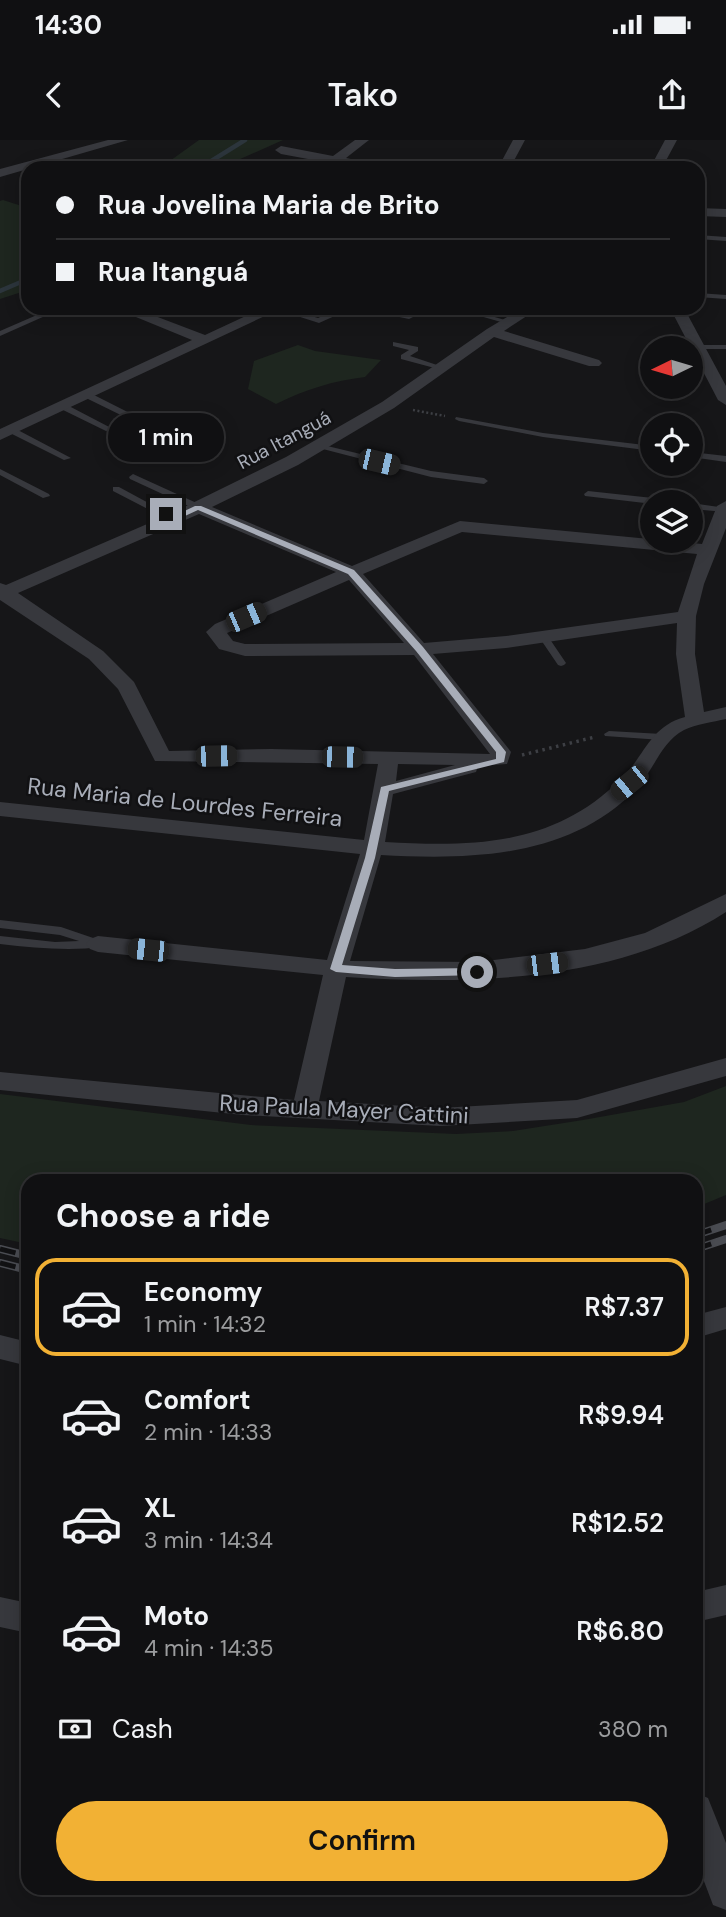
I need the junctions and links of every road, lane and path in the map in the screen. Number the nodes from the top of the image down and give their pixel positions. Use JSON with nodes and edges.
{"nodes":[{"id":1,"x":122,"y":140,"type":"edge"},
{"id":2,"x":363,"y":140,"type":"edge"},
{"id":3,"x":519,"y":140,"type":"edge"},
{"id":4,"x":671,"y":140,"type":"edge"},
{"id":5,"x":281,"y":150,"type":"dead end"},
{"id":6,"x":336,"y":160,"type":"junction"},
{"id":7,"x":44,"y":161,"type":"edge"},
{"id":8,"x":341,"y":161,"type":"edge"},
{"id":9,"x":508,"y":161,"type":"edge"},
{"id":10,"x":660,"y":161,"type":"edge"},
{"id":11,"x":21,"y":167,"type":"edge"},
{"id":12,"x":0,"y":173,"type":"edge"},
{"id":13,"x":705,"y":212,"type":"edge"},
{"id":14,"x":726,"y":213,"type":"edge"},
{"id":15,"x":705,"y":238,"type":"edge"},
{"id":16,"x":726,"y":239,"type":"edge"},
{"id":17,"x":705,"y":295,"type":"edge"},
{"id":18,"x":726,"y":296,"type":"edge"},
{"id":19,"x":43,"y":315,"type":"edge"},
{"id":20,"x":139,"y":315,"type":"edge"},
{"id":21,"x":260,"y":315,"type":"edge"},
{"id":22,"x":300,"y":315,"type":"edge"},
{"id":23,"x":332,"y":315,"type":"edge"},
{"id":24,"x":482,"y":315,"type":"edge"},
{"id":25,"x":520,"y":315,"type":"edge"},
{"id":26,"x":679,"y":315,"type":"edge"},
{"id":27,"x":508,"y":322,"type":"junction"},
{"id":28,"x":492,"y":332,"type":"junction"},
{"id":29,"x":0,"y":334,"type":"edge"},
{"id":30,"x":691,"y":336,"type":"edge"},
{"id":31,"x":205,"y":340,"type":"junction"},
{"id":32,"x":396,"y":344,"type":"dead end"},
{"id":33,"x":704,"y":347,"type":"edge"},
{"id":34,"x":726,"y":347,"type":"edge"},
{"id":35,"x":704,"y":358,"type":"edge"},
{"id":36,"x":594,"y":363,"type":"dead end"},
{"id":37,"x":442,"y":368,"type":"junction"},
{"id":38,"x":89,"y":396,"type":"junction"},
{"id":39,"x":726,"y":400,"type":"edge"},
{"id":40,"x":388,"y":405,"type":"junction"},
{"id":41,"x":64,"y":407,"type":"junction"},
{"id":42,"x":459,"y":419,"type":"joint"},
{"id":43,"x":109,"y":429,"type":"dead end"},
{"id":44,"x":6,"y":433,"type":"edge"},
{"id":45,"x":181,"y":441,"type":"dead end"},
{"id":46,"x":321,"y":446,"type":"junction"},
{"id":47,"x":640,"y":447,"type":"edge"},
{"id":48,"x":703,"y":455,"type":"edge"},
{"id":49,"x":67,"y":458,"type":"dead end"},
{"id":50,"x":726,"y":458,"type":"edge"},
{"id":51,"x":0,"y":472,"type":"edge"},
{"id":52,"x":133,"y":477,"type":"dead end"},
{"id":53,"x":484,"y":481,"type":"dead end"},
{"id":54,"x":116,"y":489,"type":"dead end"},
{"id":55,"x":588,"y":494,"type":"dead end"},
{"id":56,"x":46,"y":496,"type":"dead end"},
{"id":57,"x":640,"y":500,"type":"edge"},
{"id":58,"x":198,"y":507,"type":"junction"},
{"id":59,"x":703,"y":507,"type":"edge"},
{"id":60,"x":725,"y":508,"type":"edge"},
{"id":61,"x":174,"y":519,"type":"junction"},
{"id":62,"x":709,"y":550,"type":"junction"},
{"id":63,"x":351,"y":572,"type":"junction"},
{"id":64,"x":2,"y":592,"type":"edge"},
{"id":65,"x":687,"y":616,"type":"junction"},
{"id":66,"x":544,"y":637,"type":"junction"},
{"id":67,"x":419,"y":649,"type":"junction"},
{"id":68,"x":561,"y":663,"type":"dead end"},
{"id":69,"x":726,"y":713,"type":"edge"},
{"id":70,"x":695,"y":719,"type":"junction"},
{"id":71,"x":610,"y":734,"type":"joint"},
{"id":72,"x":662,"y":737,"type":"junction"},
{"id":73,"x":389,"y":758,"type":"junction"},
{"id":74,"x":500,"y":760,"type":"junction"},
{"id":75,"x":385,"y":790,"type":"junction"},
{"id":76,"x":0,"y":809,"type":"edge"},
{"id":77,"x":372,"y":848,"type":"junction"},
{"id":78,"x":726,"y":901,"type":"edge"},
{"id":79,"x":0,"y":924,"type":"edge"},
{"id":80,"x":0,"y":940,"type":"edge"},
{"id":81,"x":98,"y":944,"type":"junction"},
{"id":82,"x":336,"y":969,"type":"junction"},
{"id":83,"x":726,"y":1068,"type":"edge"},
{"id":84,"x":0,"y":1080,"type":"edge"},
{"id":85,"x":304,"y":1110,"type":"junction"},
{"id":86,"x":726,"y":1318,"type":"edge"},
{"id":87,"x":703,"y":1326,"type":"edge"},
{"id":88,"x":0,"y":1347,"type":"edge"},
{"id":89,"x":21,"y":1352,"type":"edge"},
{"id":90,"x":726,"y":1601,"type":"edge"},
{"id":91,"x":703,"y":1606,"type":"edge"},
{"id":92,"x":0,"y":1612,"type":"edge"},
{"id":93,"x":21,"y":1616,"type":"edge"},
{"id":94,"x":703,"y":1829,"type":"edge"},
{"id":95,"x":726,"y":1892,"type":"edge"}],
"edges":[{"from":1,"to":7,"type":"street"},
{"from":2,"to":6,"type":"street"},
{"from":3,"to":9,"type":"street"},
{"from":4,"to":10,"type":"street"},
{"from":5,"to":6,"type":"street"},
{"from":6,"to":8,"type":"street"},
{"from":11,"to":12,"type":"street"},
{"from":13,"to":14,"type":"street"},
{"from":15,"to":16,"type":"lane"},
{"from":17,"to":18,"type":"lane"},
{"from":19,"to":29,"type":"lane"},
{"from":20,"to":31,"type":"street"},
{"from":21,"to":31,"type":"street"},
{"from":22,"to":23,"type":"lane"},
{"from":24,"to":27,"type":"lane"},
{"from":25,"to":27,"type":"street","name":"Rua Itanguá"},
{"from":26,"to":30,"type":"street"},
{"from":27,"to":28,"type":"street","name":"Rua Itanguá"},
{"from":28,"to":36,"type":"street"},
{"from":28,"to":37,"type":"street","name":"Rua Itanguá"},
{"from":31,"to":38,"type":"street"},
{"from":32,"to":37,"type":"lane"},
{"from":33,"to":34,"type":"lane"},
{"from":35,"to":39,"type":"street"},
{"from":37,"to":40,"type":"street","name":"Rua Itanguá"},
{"from":38,"to":41,"type":"street"},
{"from":38,"to":45,"type":"lane"},
{"from":40,"to":42,"type":"path"},
{"from":40,"to":46,"type":"street","name":"Rua Itanguá"},
{"from":41,"to":43,"type":"lane"},
{"from":41,"to":44,"type":"street"},
{"from":42,"to":47,"type":"lane"},
{"from":44,"to":49,"type":"lane"},
{"from":46,"to":53,"type":"lane"},
{"from":46,"to":58,"type":"street","name":"Rua Itanguá"},
{"from":48,"to":50,"type":"lane"},
{"from":51,"to":56,"type":"lane"},
{"from":52,"to":58,"type":"lane"},
{"from":54,"to":61,"type":"lane"},
{"from":55,"to":57,"type":"lane"},
{"from":58,"to":61,"type":"street","name":"Rua Itanguá"},
{"from":58,"to":63,"type":"street"},
{"from":59,"to":60,"type":"lane"},
{"from":60,"to":62,"type":"street"},
{"from":61,"to":64,"type":"street","name":"Rua Itanguá"},
{"from":62,"to":63,"type":"street"},
{"from":62,"to":65,"type":"street"},
{"from":63,"to":67,"type":"street"},
{"from":63,"to":67,"type":"street"},
{"from":64,"to":73,"type":"street"},
{"from":65,"to":66,"type":"street"},
{"from":65,"to":70,"type":"street"},
{"from":66,"to":67,"type":"street"},
{"from":66,"to":68,"type":"lane"},
{"from":67,"to":74,"type":"street"},
{"from":69,"to":70,"type":"street","name":"Rua Maria de Lourdes Ferreira"},
{"from":70,"to":72,"type":"street","name":"Rua Maria de Lourdes Ferreira"},
{"from":71,"to":72,"type":"lane"},
{"from":71,"to":74,"type":"path"},
{"from":72,"to":77,"type":"street","name":"Rua Maria de Lourdes Ferreira"},
{"from":73,"to":74,"type":"street"},
{"from":73,"to":75,"type":"street"},
{"from":74,"to":75,"type":"street"},
{"from":75,"to":77,"type":"street"},
{"from":76,"to":77,"type":"street","name":"Rua Maria de Lourdes Ferreira"},
{"from":77,"to":82,"type":"street"},
{"from":78,"to":82,"type":"street"},
{"from":79,"to":81,"type":"lane"},
{"from":80,"to":81,"type":"lane"},
{"from":81,"to":82,"type":"street"},
{"from":82,"to":85,"type":"street"},
{"from":83,"to":85,"type":"street","name":"Rua Paula Mayer Cattini"},
{"from":84,"to":85,"type":"street","name":"Rua Paula Mayer Cattini"},
{"from":86,"to":87,"type":"street"},
{"from":88,"to":89,"type":"street"},
{"from":90,"to":91,"type":"street"},
{"from":92,"to":93,"type":"street"},
{"from":94,"to":95,"type":"street"}]}
